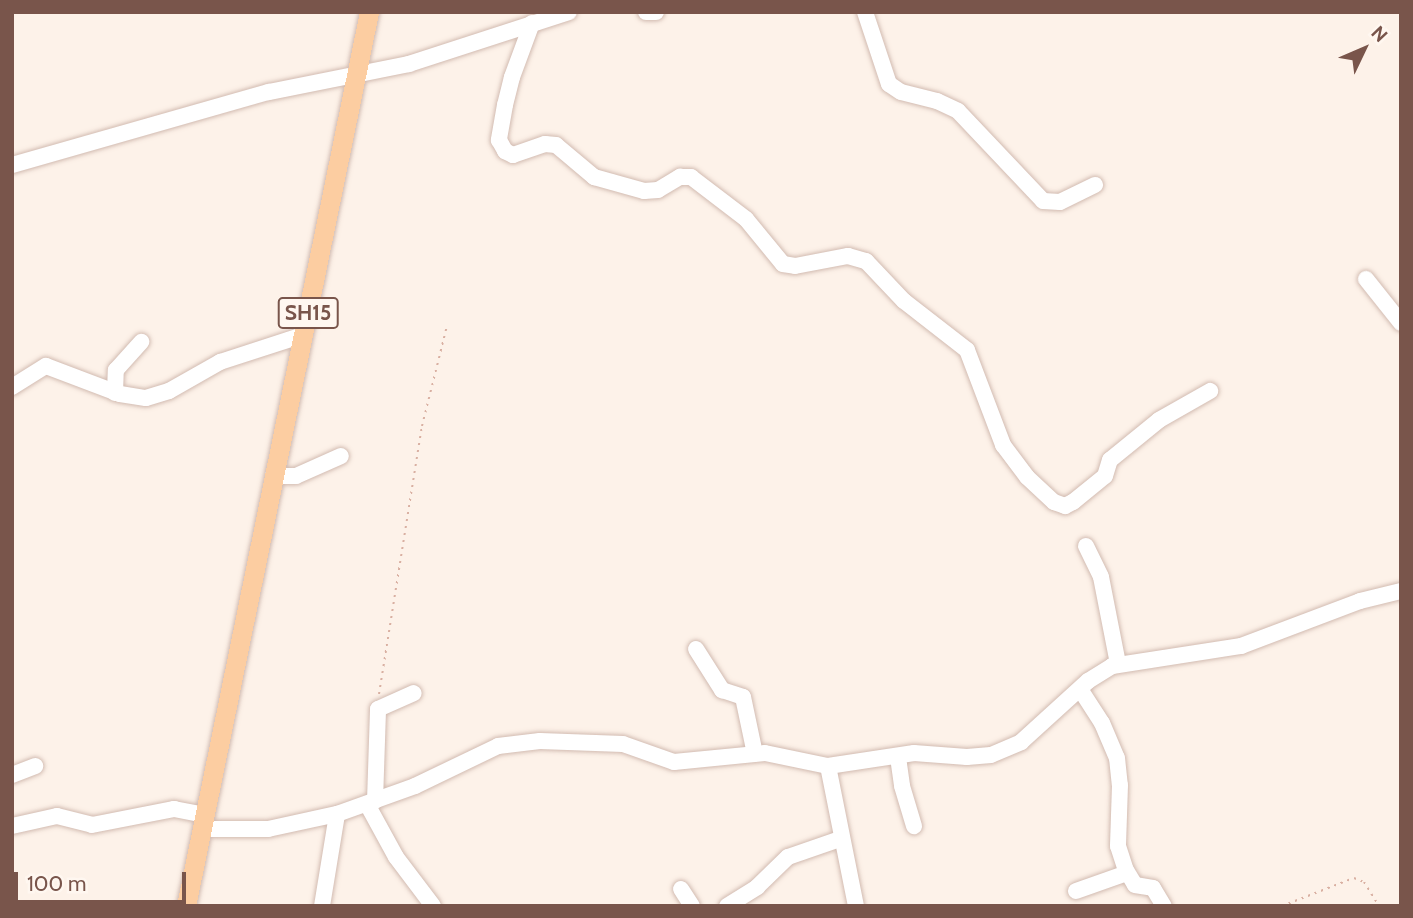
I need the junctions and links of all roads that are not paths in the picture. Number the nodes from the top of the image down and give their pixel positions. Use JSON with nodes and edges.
{"nodes":[{"id":1,"x":369,"y":12,"type":"edge"},
{"id":2,"x":569,"y":12,"type":"edge"},
{"id":3,"x":646,"y":12,"type":"edge"},
{"id":4,"x":656,"y":12,"type":"edge"},
{"id":5,"x":865,"y":12,"type":"edge"},
{"id":6,"x":532,"y":23,"type":"junction"},
{"id":7,"x":356,"y":76,"type":"junction"},
{"id":8,"x":12,"y":165,"type":"edge"},
{"id":9,"x":1095,"y":184,"type":"dead end"},
{"id":10,"x":1366,"y":279,"type":"dead end"},
{"id":11,"x":1401,"y":323,"type":"edge"},
{"id":12,"x":303,"y":335,"type":"junction"},
{"id":13,"x":141,"y":342,"type":"dead end"},
{"id":14,"x":12,"y":387,"type":"edge"},
{"id":15,"x":1210,"y":391,"type":"dead end"},
{"id":16,"x":115,"y":393,"type":"junction"},
{"id":17,"x":341,"y":456,"type":"dead end"},
{"id":18,"x":273,"y":476,"type":"junction"},
{"id":19,"x":1086,"y":546,"type":"dead end"},
{"id":20,"x":1401,"y":591,"type":"edge"},
{"id":21,"x":696,"y":649,"type":"dead end"},
{"id":22,"x":1118,"y":664,"type":"junction"},
{"id":23,"x":1080,"y":689,"type":"junction"},
{"id":24,"x":414,"y":693,"type":"dead end"},
{"id":25,"x":755,"y":754,"type":"junction"},
{"id":26,"x":898,"y":757,"type":"junction"},
{"id":27,"x":35,"y":766,"type":"dead end"},
{"id":28,"x":828,"y":766,"type":"junction"},
{"id":29,"x":12,"y":775,"type":"edge"},
{"id":30,"x":371,"y":802,"type":"junction"},
{"id":31,"x":337,"y":814,"type":"junction"},
{"id":32,"x":202,"y":822,"type":"junction"},
{"id":33,"x":12,"y":826,"type":"edge"},
{"id":34,"x":914,"y":826,"type":"dead end"},
{"id":35,"x":840,"y":839,"type":"junction"},
{"id":36,"x":1127,"y":873,"type":"junction"},
{"id":37,"x":681,"y":889,"type":"dead end"},
{"id":38,"x":1076,"y":891,"type":"dead end"},
{"id":39,"x":186,"y":906,"type":"edge"},
{"id":40,"x":322,"y":906,"type":"edge"},
{"id":41,"x":433,"y":906,"type":"edge"},
{"id":42,"x":692,"y":906,"type":"edge"},
{"id":43,"x":727,"y":906,"type":"edge"},
{"id":44,"x":856,"y":906,"type":"edge"},
{"id":45,"x":1164,"y":906,"type":"edge"}],
"edges":[{"from":1,"to":7,"type":"main road","number":"SH15"},
{"from":2,"to":6,"type":"street"},
{"from":3,"to":4,"type":"street"},
{"from":5,"to":9,"type":"street"},
{"from":6,"to":7,"type":"street"},
{"from":6,"to":15,"type":"street"},
{"from":7,"to":8,"type":"street"},
{"from":7,"to":12,"type":"main road","number":"SH15"},
{"from":10,"to":11,"type":"street"},
{"from":12,"to":16,"type":"street"},
{"from":12,"to":18,"type":"main road","number":"SH15"},
{"from":13,"to":16,"type":"street"},
{"from":14,"to":16,"type":"street"},
{"from":17,"to":18,"type":"street"},
{"from":18,"to":32,"type":"main road","number":"SH15"},
{"from":19,"to":22,"type":"street"},
{"from":20,"to":22,"type":"street"},
{"from":21,"to":25,"type":"street"},
{"from":22,"to":23,"type":"street"},
{"from":23,"to":26,"type":"street"},
{"from":23,"to":36,"type":"street"},
{"from":24,"to":30,"type":"street"},
{"from":25,"to":28,"type":"street"},
{"from":25,"to":30,"type":"street"},
{"from":26,"to":28,"type":"street"},
{"from":26,"to":34,"type":"street"},
{"from":27,"to":29,"type":"street"},
{"from":28,"to":35,"type":"street"},
{"from":30,"to":31,"type":"street"},
{"from":30,"to":41,"type":"street"},
{"from":31,"to":32,"type":"street"},
{"from":31,"to":40,"type":"street"},
{"from":32,"to":33,"type":"street"},
{"from":32,"to":39,"type":"main road","number":"SH15"},
{"from":35,"to":43,"type":"street"},
{"from":35,"to":44,"type":"street"},
{"from":36,"to":38,"type":"street"},
{"from":36,"to":45,"type":"street"},
{"from":37,"to":42,"type":"street"}]}
